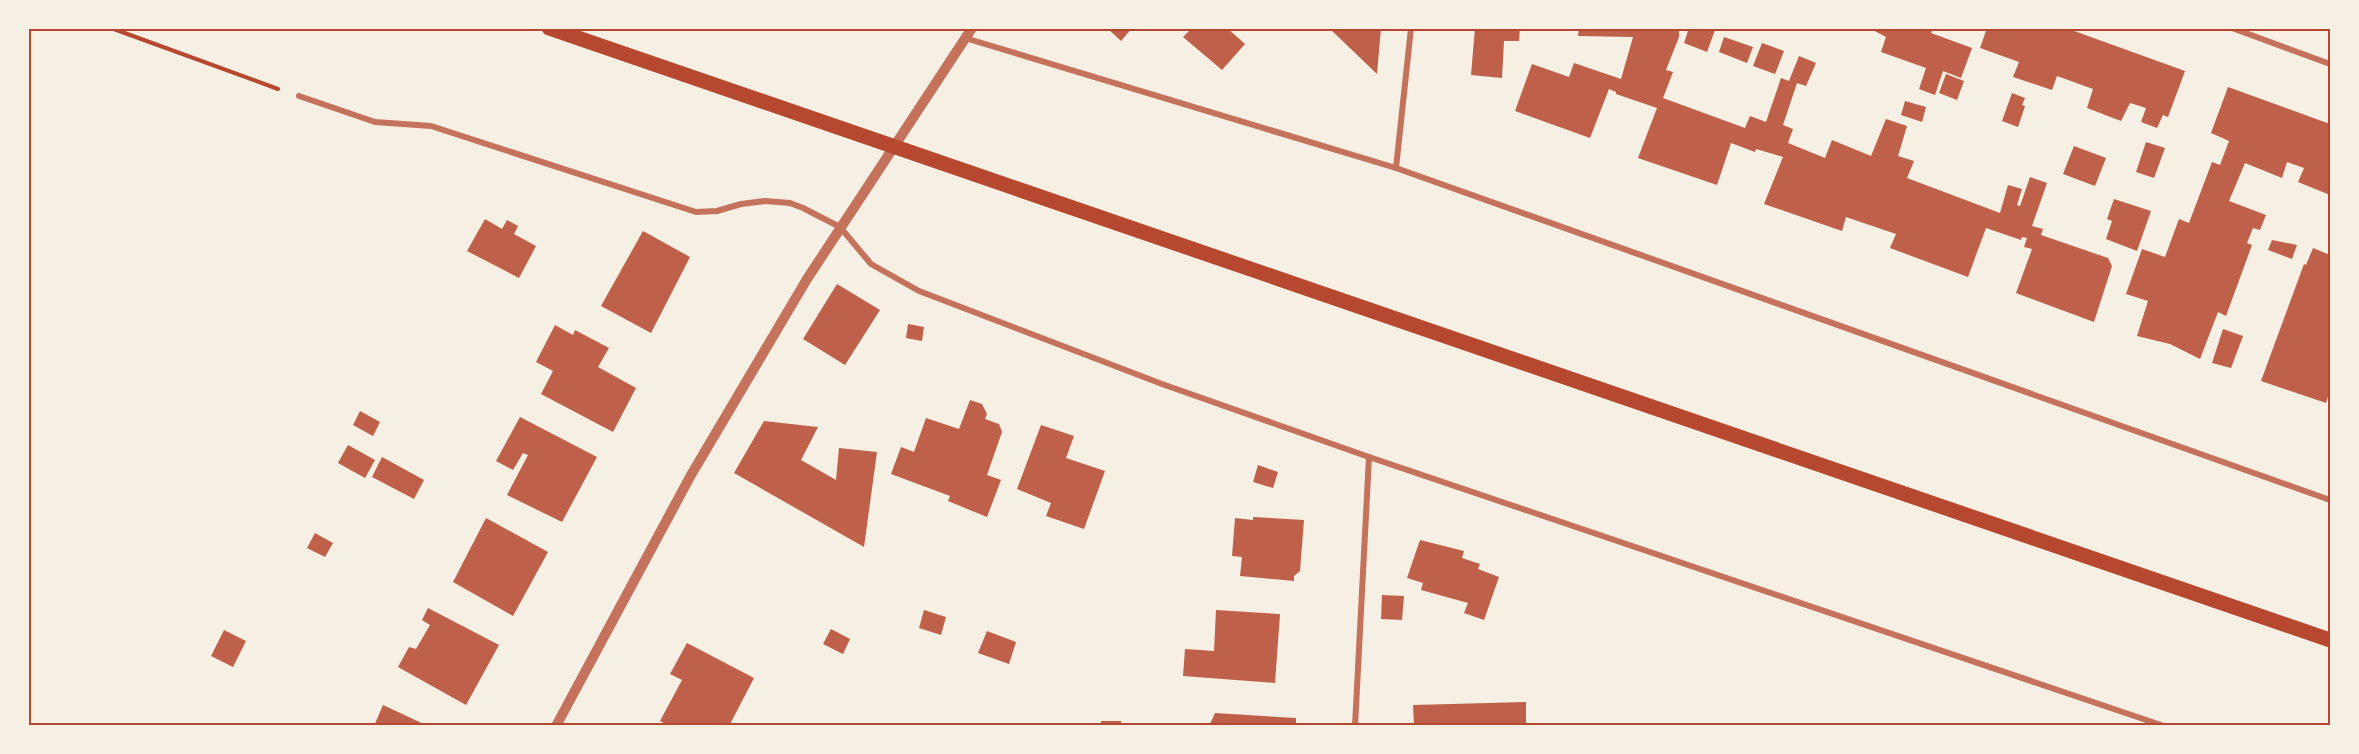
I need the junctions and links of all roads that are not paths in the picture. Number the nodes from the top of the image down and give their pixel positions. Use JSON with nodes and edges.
{"nodes":[{"id":1,"x":549,"y":28,"type":"edge"},
{"id":2,"x":1411,"y":28,"type":"edge"},
{"id":3,"x":2232,"y":28,"type":"edge"},
{"id":4,"x":968,"y":32,"type":"edge"},
{"id":5,"x":2331,"y":64,"type":"edge"},
{"id":6,"x":299,"y":96,"type":"road end"},
{"id":7,"x":1396,"y":168,"type":"junction"},
{"id":8,"x":842,"y":223,"type":"junction"},
{"id":9,"x":1369,"y":458,"type":"junction"},
{"id":10,"x":2331,"y":500,"type":"edge"},
{"id":11,"x":2331,"y":640,"type":"edge"},
{"id":12,"x":556,"y":726,"type":"edge"},
{"id":13,"x":1355,"y":726,"type":"edge"},
{"id":14,"x":2164,"y":726,"type":"edge"}],
"edges":[{"from":1,"to":11,"type":"main road"},
{"from":2,"to":7,"type":"street"},
{"from":3,"to":5,"type":"street"},
{"from":4,"to":7,"type":"street"},
{"from":4,"to":8,"type":"street"},
{"from":6,"to":8,"type":"street"},
{"from":7,"to":10,"type":"street"},
{"from":8,"to":9,"type":"street"},
{"from":8,"to":12,"type":"street"},
{"from":9,"to":13,"type":"street"},
{"from":9,"to":14,"type":"street"}]}
